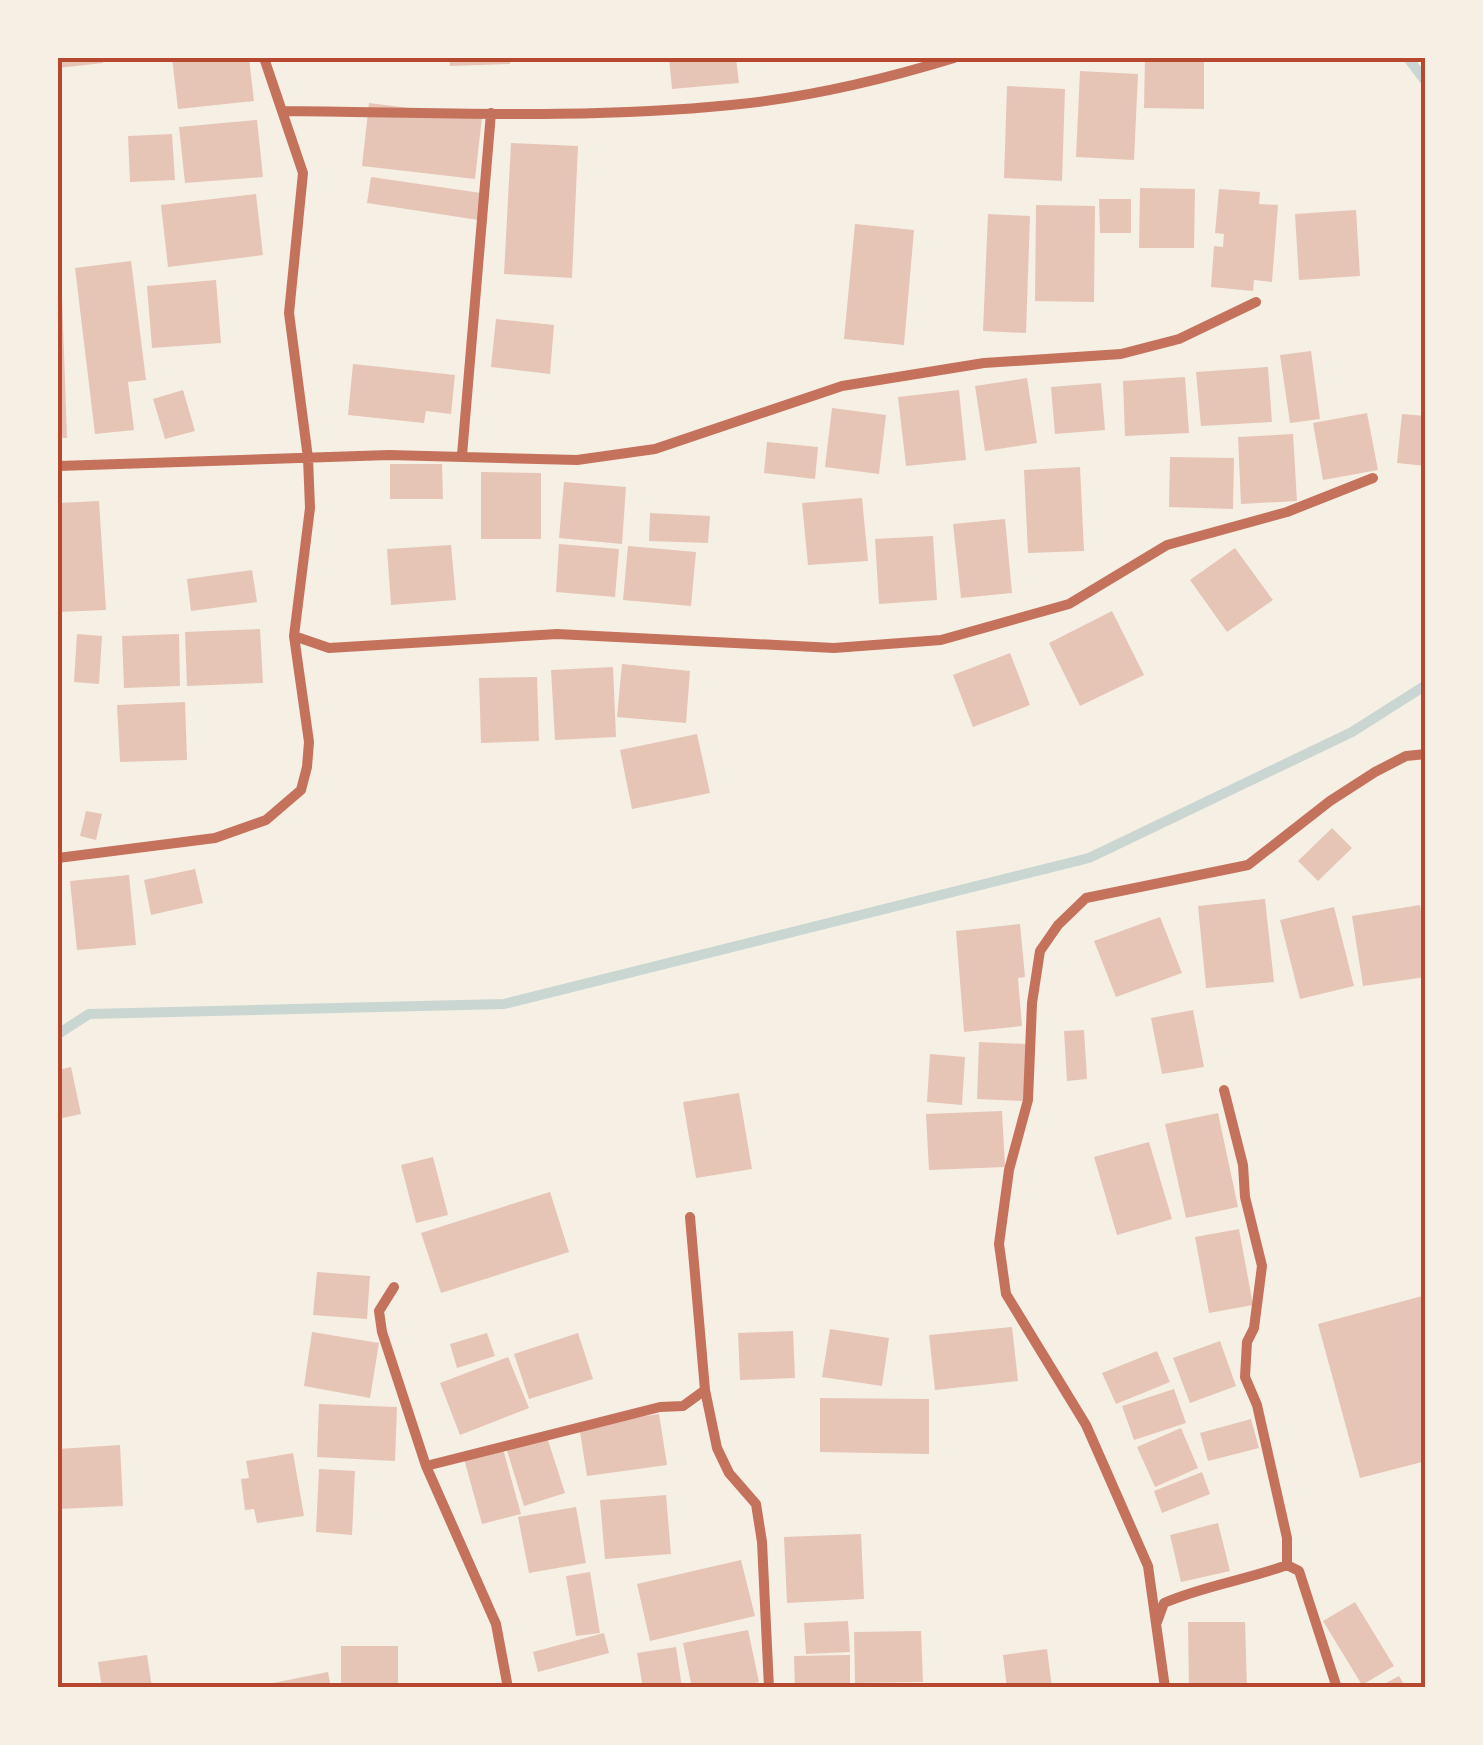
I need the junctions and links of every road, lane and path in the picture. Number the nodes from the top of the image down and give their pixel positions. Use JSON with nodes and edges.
{"nodes":[{"id":1,"x":264,"y":58,"type":"edge"},
{"id":2,"x":954,"y":58,"type":"edge"},
{"id":3,"x":282,"y":110,"type":"junction"},
{"id":4,"x":491,"y":113,"type":"junction"},
{"id":5,"x":1256,"y":302,"type":"dead end"},
{"id":6,"x":462,"y":454,"type":"junction"},
{"id":7,"x":308,"y":458,"type":"junction"},
{"id":8,"x":58,"y":466,"type":"edge"},
{"id":9,"x":1373,"y":478,"type":"dead end"},
{"id":10,"x":294,"y":636,"type":"junction"},
{"id":11,"x":1426,"y":754,"type":"edge"},
{"id":12,"x":58,"y":858,"type":"edge"},
{"id":13,"x":1224,"y":1090,"type":"dead end"},
{"id":14,"x":690,"y":1217,"type":"dead end"},
{"id":15,"x":394,"y":1287,"type":"dead end"},
{"id":16,"x":704,"y":1390,"type":"junction"},
{"id":17,"x":426,"y":1466,"type":"junction"},
{"id":18,"x":1286,"y":1565,"type":"junction"},
{"id":19,"x":1157,"y":1623,"type":"junction"},
{"id":20,"x":508,"y":1688,"type":"edge"},
{"id":21,"x":769,"y":1688,"type":"edge"},
{"id":22,"x":1164,"y":1688,"type":"edge"},
{"id":23,"x":1337,"y":1688,"type":"edge"}],
"edges":[{"from":1,"to":3,"type":"street"},
{"from":2,"to":4,"type":"street"},
{"from":3,"to":4,"type":"street"},
{"from":3,"to":7,"type":"street"},
{"from":4,"to":6,"type":"street"},
{"from":5,"to":6,"type":"street"},
{"from":6,"to":7,"type":"street"},
{"from":7,"to":8,"type":"street"},
{"from":7,"to":10,"type":"street"},
{"from":9,"to":10,"type":"street"},
{"from":10,"to":12,"type":"street"},
{"from":11,"to":19,"type":"street"},
{"from":13,"to":18,"type":"street"},
{"from":14,"to":16,"type":"street"},
{"from":15,"to":17,"type":"street"},
{"from":16,"to":17,"type":"street"},
{"from":16,"to":21,"type":"street"},
{"from":17,"to":20,"type":"street"},
{"from":18,"to":19,"type":"street"},
{"from":18,"to":23,"type":"street"},
{"from":19,"to":22,"type":"street"}]}
